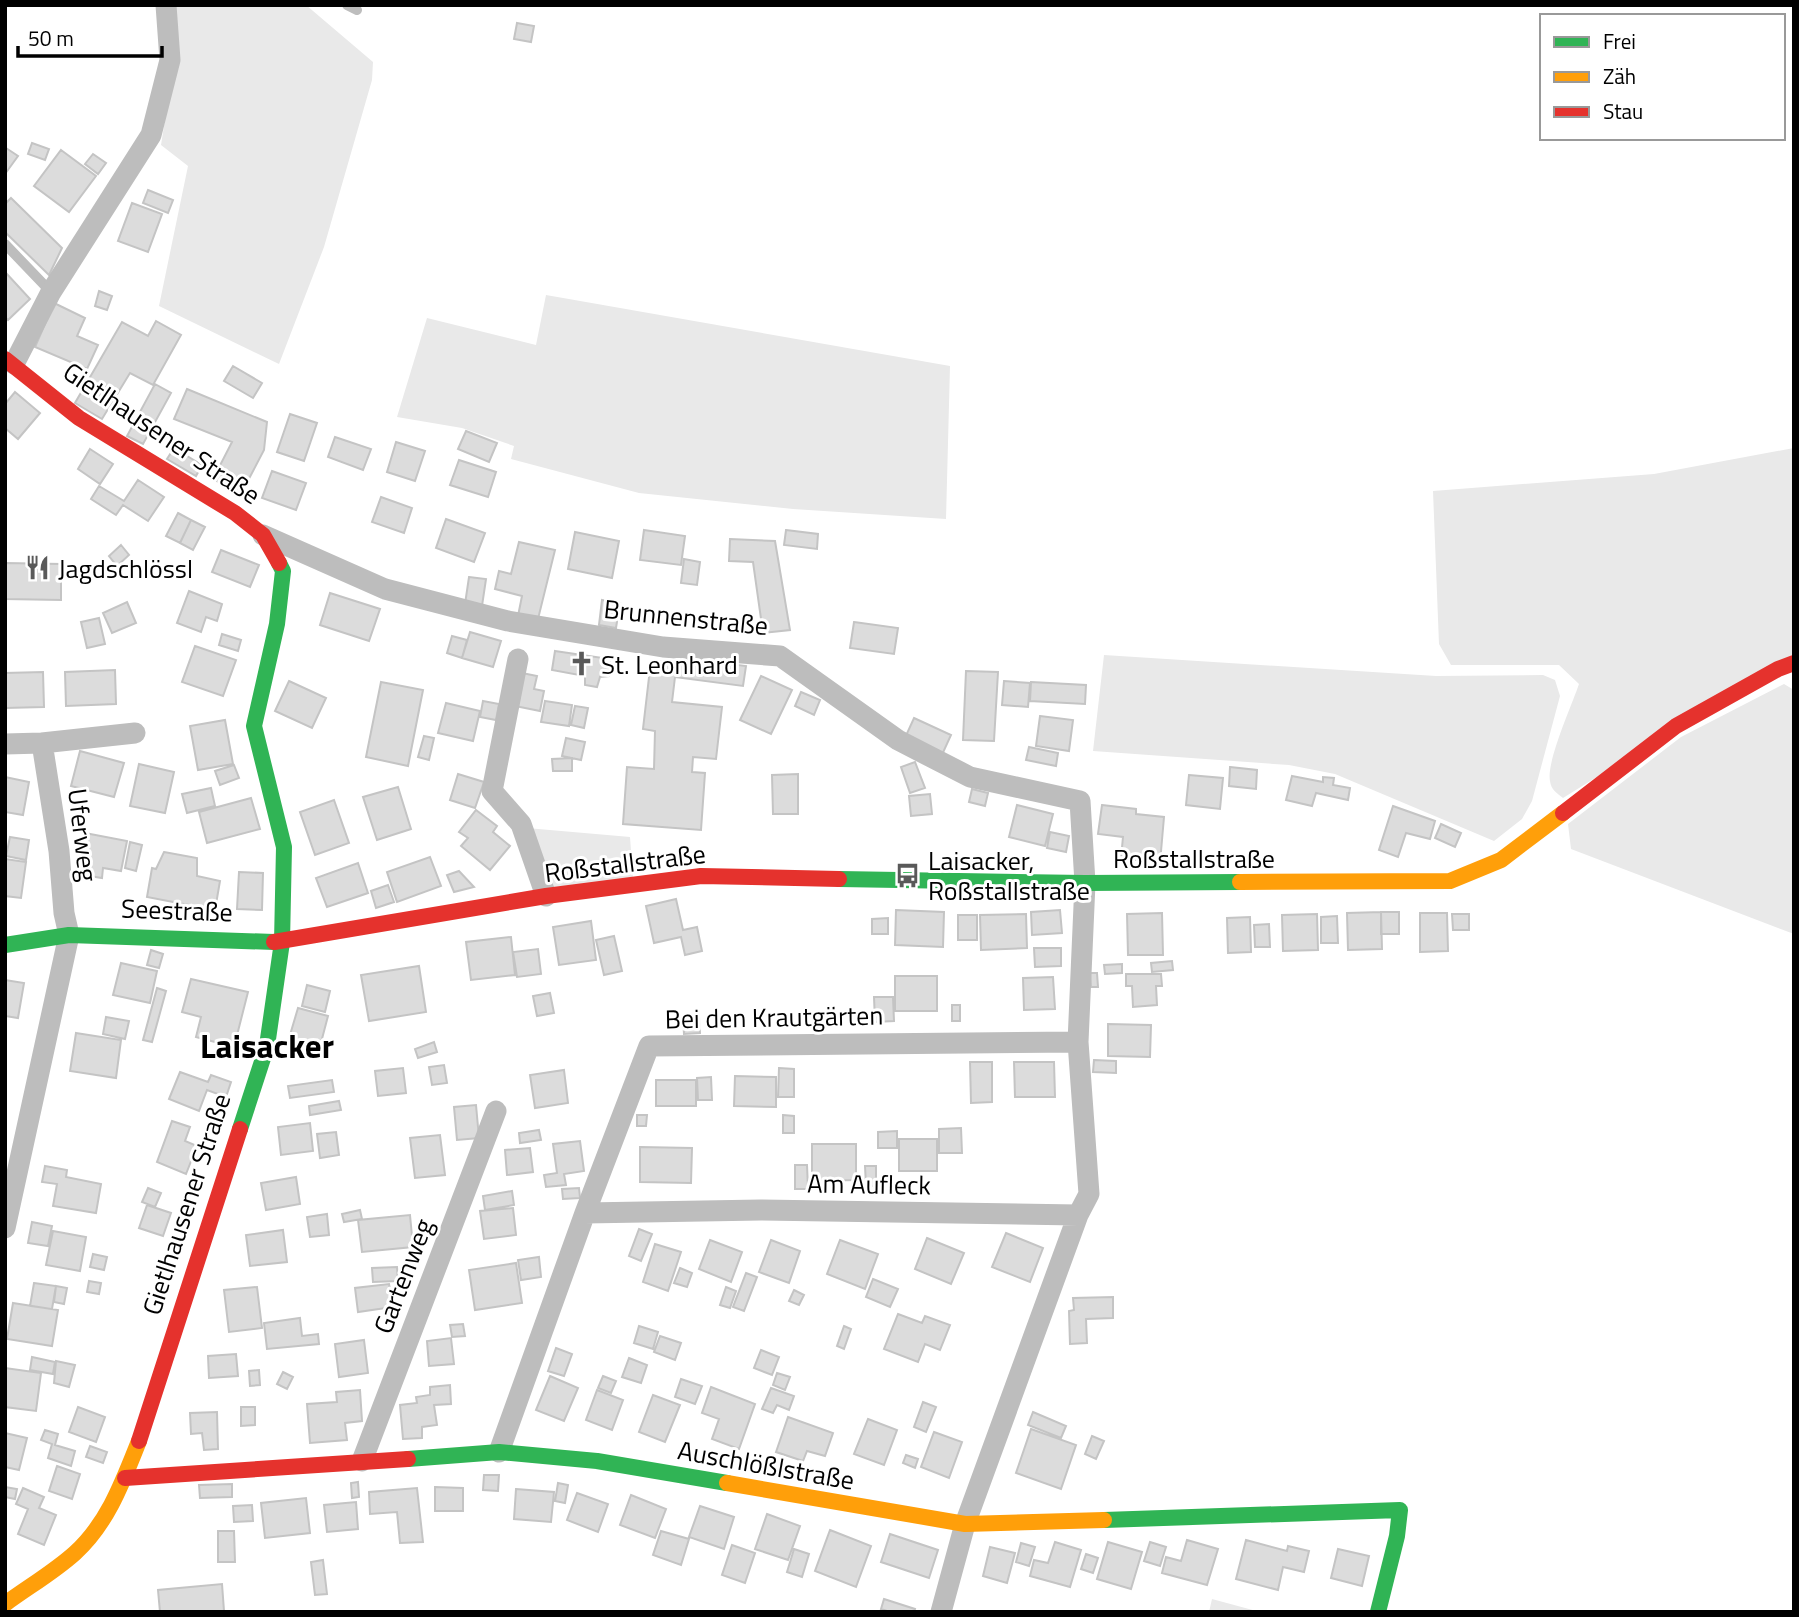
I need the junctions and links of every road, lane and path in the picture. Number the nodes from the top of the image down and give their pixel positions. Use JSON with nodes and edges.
{"nodes":[{"id":1,"x":166,"y":5,"type":"edge"},
{"id":2,"x":5,"y":244,"type":"edge"},
{"id":3,"x":51,"y":292,"type":"junction"},
{"id":4,"x":10,"y":362,"type":"edge"},
{"id":5,"x":263,"y":535,"type":"junction"},
{"id":6,"x":518,"y":659,"type":"dead end"},
{"id":7,"x":1794,"y":663,"type":"edge"},
{"id":8,"x":135,"y":733,"type":"dead end"},
{"id":9,"x":42,"y":743,"type":"junction"},
{"id":10,"x":5,"y":744,"type":"edge"},
{"id":11,"x":1085,"y":883,"type":"junction"},
{"id":12,"x":545,"y":896,"type":"junction"},
{"id":13,"x":69,"y":935,"type":"junction"},
{"id":14,"x":282,"y":942,"type":"junction"},
{"id":15,"x":5,"y":944,"type":"edge"},
{"id":16,"x":1079,"y":1042,"type":"junction"},
{"id":17,"x":496,"y":1111,"type":"dead end"},
{"id":18,"x":12,"y":1168,"type":"edge"},
{"id":19,"x":585,"y":1213,"type":"junction"},
{"id":20,"x":1078,"y":1215,"type":"junction"},
{"id":21,"x":5,"y":1228,"type":"edge"},
{"id":22,"x":499,"y":1452,"type":"junction"},
{"id":23,"x":362,"y":1461,"type":"junction"},
{"id":24,"x":125,"y":1478,"type":"junction"},
{"id":25,"x":965,"y":1524,"type":"junction"},
{"id":26,"x":5,"y":1604,"type":"edge"},
{"id":27,"x":941,"y":1612,"type":"edge"},
{"id":28,"x":1378,"y":1612,"type":"edge"}],
"edges":[{"from":1,"to":3,"type":"street","name":"Gietlhausener Straße"},
{"from":2,"to":3,"type":"lane"},
{"from":3,"to":4,"type":"street","name":"Gietlhausener Straße"},
{"from":4,"to":5,"type":"street","name":"Gietlhausener Straße"},
{"from":5,"to":11,"type":"street","name":"Brunnenstraße"},
{"from":5,"to":14,"type":"street","name":"Gietlhausener Straße"},
{"from":6,"to":12,"type":"street"},
{"from":7,"to":11,"type":"street","name":"Roßstallstraße"},
{"from":8,"to":9,"type":"street"},
{"from":9,"to":10,"type":"street"},
{"from":9,"to":13,"type":"street","name":"Uferweg"},
{"from":11,"to":12,"type":"street","name":"Roßstallstraße"},
{"from":11,"to":16,"type":"street"},
{"from":12,"to":14,"type":"street","name":"Roßstallstraße"},
{"from":13,"to":14,"type":"street","name":"Seestraße"},
{"from":13,"to":15,"type":"street","name":"Seestraße"},
{"from":13,"to":18,"type":"street"},
{"from":14,"to":24,"type":"street","name":"Gietlhausener Straße"},
{"from":16,"to":19,"type":"street","name":"Bei den Krautgärten"},
{"from":16,"to":20,"type":"street"},
{"from":17,"to":23,"type":"street","name":"Gartenweg"},
{"from":18,"to":21,"type":"street"},
{"from":19,"to":20,"type":"street","name":"Am Aufleck"},
{"from":19,"to":22,"type":"street"},
{"from":20,"to":25,"type":"street"},
{"from":22,"to":23,"type":"street","name":"Auschlößlstraße"},
{"from":22,"to":25,"type":"street","name":"Auschlößlstraße"},
{"from":23,"to":24,"type":"street","name":"Auschlößlstraße"},
{"from":24,"to":26,"type":"street","name":"Gietlhausener Straße"},
{"from":25,"to":27,"type":"street"},
{"from":25,"to":28,"type":"street","name":"Auschlößlstraße"}]}
